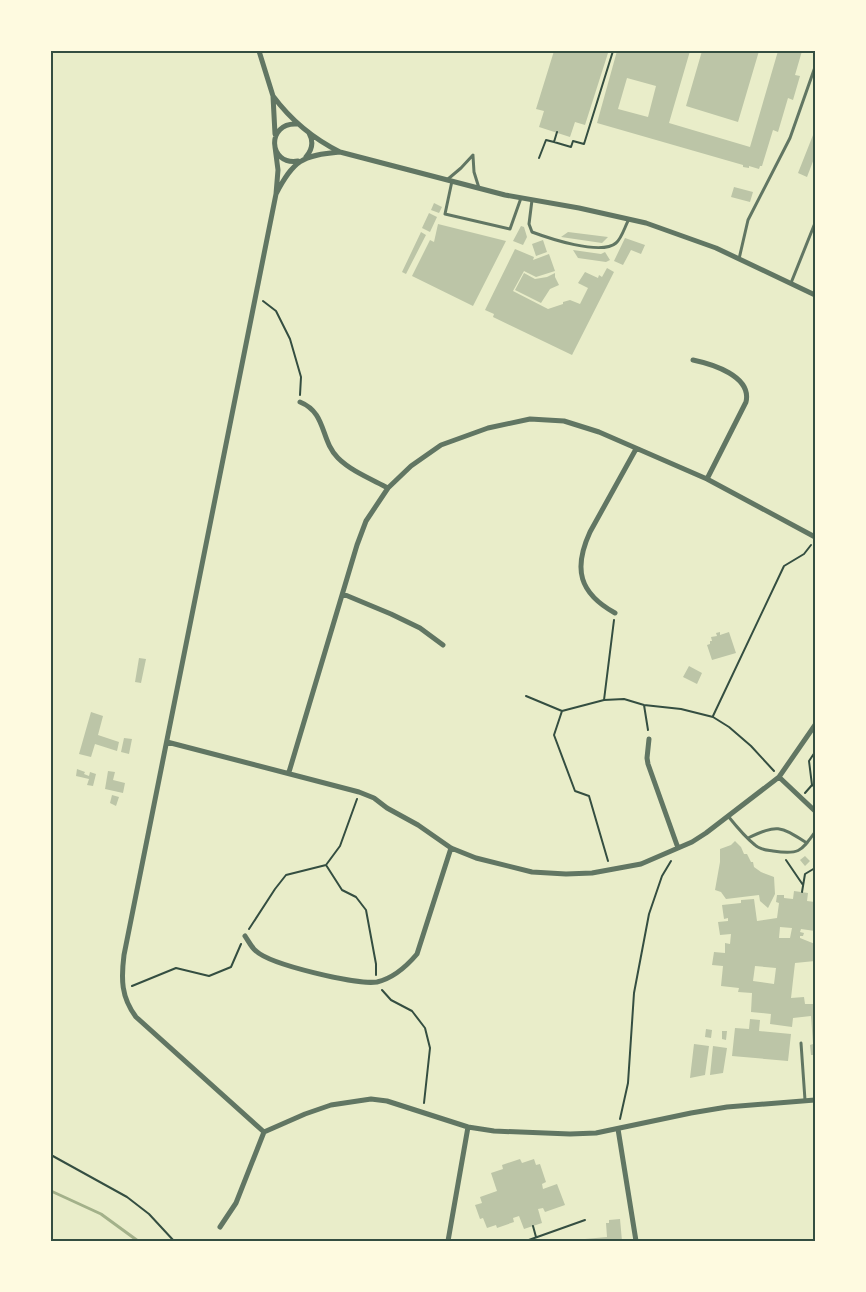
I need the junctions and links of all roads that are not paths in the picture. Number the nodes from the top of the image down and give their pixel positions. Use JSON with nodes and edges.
{"nodes":[{"id":1,"x":259,"y":51,"type":"edge"},
{"id":2,"x":815,"y":67,"type":"edge"},
{"id":3,"x":272,"y":96,"type":"junction"},
{"id":4,"x":305,"y":128,"type":"junction"},
{"id":5,"x":274,"y":141,"type":"junction"},
{"id":6,"x":275,"y":147,"type":"junction"},
{"id":7,"x":340,"y":152,"type":"junction"},
{"id":8,"x":300,"y":161,"type":"junction"},
{"id":9,"x":450,"y":180,"type":"junction"},
{"id":10,"x":479,"y":188,"type":"junction"},
{"id":11,"x":276,"y":194,"type":"junction"},
{"id":12,"x":521,"y":198,"type":"junction"},
{"id":13,"x":532,"y":200,"type":"junction"},
{"id":14,"x":629,"y":219,"type":"junction"},
{"id":15,"x":815,"y":223,"type":"edge"},
{"id":16,"x":739,"y":260,"type":"junction"},
{"id":17,"x":791,"y":283,"type":"junction"},
{"id":18,"x":815,"y":295,"type":"edge"},
{"id":19,"x":693,"y":360,"type":"dead end"},
{"id":20,"x":300,"y":402,"type":"road end"},
{"id":21,"x":636,"y":449,"type":"junction"},
{"id":22,"x":706,"y":480,"type":"junction"},
{"id":23,"x":388,"y":488,"type":"junction"},
{"id":24,"x":815,"y":537,"type":"edge"},
{"id":25,"x":343,"y":594,"type":"junction"},
{"id":26,"x":615,"y":613,"type":"road end"},
{"id":27,"x":443,"y":645,"type":"dead end"},
{"id":28,"x":815,"y":725,"type":"edge"},
{"id":29,"x":649,"y":739,"type":"road end"},
{"id":30,"x":167,"y":742,"type":"junction"},
{"id":31,"x":288,"y":772,"type":"junction"},
{"id":32,"x":779,"y":777,"type":"junction"},
{"id":33,"x":815,"y":811,"type":"edge"},
{"id":34,"x":728,"y":816,"type":"junction"},
{"id":35,"x":815,"y":832,"type":"edge"},
{"id":36,"x":748,"y":838,"type":"junction"},
{"id":37,"x":807,"y":843,"type":"junction"},
{"id":38,"x":451,"y":848,"type":"junction"},
{"id":39,"x":678,"y":848,"type":"junction"},
{"id":40,"x":245,"y":936,"type":"road end"},
{"id":41,"x":802,"y":1043,"type":"dead end"},
{"id":42,"x":805,"y":1100,"type":"junction"},
{"id":43,"x":815,"y":1100,"type":"edge"},
{"id":44,"x":468,"y":1127,"type":"junction"},
{"id":45,"x":618,"y":1129,"type":"junction"},
{"id":46,"x":264,"y":1132,"type":"junction"},
{"id":47,"x":220,"y":1227,"type":"dead end"},
{"id":48,"x":448,"y":1241,"type":"edge"},
{"id":49,"x":636,"y":1241,"type":"edge"}],
"edges":[{"from":1,"to":3,"type":"street"},
{"from":2,"to":16,"type":"lane"},
{"from":3,"to":4,"type":"street"},
{"from":3,"to":5,"type":"street"},
{"from":4,"to":5,"type":"street"},
{"from":4,"to":7,"type":"street"},
{"from":4,"to":8,"type":"street"},
{"from":5,"to":6,"type":"street"},
{"from":6,"to":8,"type":"street"},
{"from":6,"to":11,"type":"street"},
{"from":7,"to":8,"type":"street"},
{"from":7,"to":9,"type":"street"},
{"from":8,"to":11,"type":"street"},
{"from":9,"to":10,"type":"street"},
{"from":9,"to":10,"type":"lane"},
{"from":9,"to":12,"type":"lane"},
{"from":10,"to":12,"type":"street"},
{"from":11,"to":30,"type":"street"},
{"from":12,"to":13,"type":"street"},
{"from":13,"to":14,"type":"street"},
{"from":13,"to":14,"type":"lane"},
{"from":14,"to":16,"type":"street"},
{"from":15,"to":17,"type":"lane"},
{"from":16,"to":17,"type":"street"},
{"from":17,"to":18,"type":"street"},
{"from":19,"to":22,"type":"street"},
{"from":20,"to":23,"type":"street"},
{"from":21,"to":22,"type":"street"},
{"from":21,"to":23,"type":"street"},
{"from":21,"to":26,"type":"street"},
{"from":22,"to":24,"type":"street"},
{"from":23,"to":25,"type":"street"},
{"from":25,"to":27,"type":"street"},
{"from":25,"to":31,"type":"street"},
{"from":28,"to":32,"type":"street"},
{"from":29,"to":39,"type":"street"},
{"from":30,"to":31,"type":"street"},
{"from":30,"to":46,"type":"street"},
{"from":31,"to":38,"type":"street"},
{"from":32,"to":33,"type":"street"},
{"from":32,"to":34,"type":"street"},
{"from":34,"to":36,"type":"lane"},
{"from":34,"to":39,"type":"street"},
{"from":35,"to":37,"type":"lane"},
{"from":36,"to":37,"type":"lane"},
{"from":36,"to":37,"type":"lane"},
{"from":38,"to":39,"type":"street"},
{"from":38,"to":40,"type":"street"},
{"from":41,"to":42,"type":"lane"},
{"from":42,"to":43,"type":"street"},
{"from":42,"to":45,"type":"street"},
{"from":44,"to":45,"type":"street"},
{"from":44,"to":46,"type":"street"},
{"from":44,"to":48,"type":"street"},
{"from":45,"to":49,"type":"street"},
{"from":46,"to":47,"type":"street"}]}
